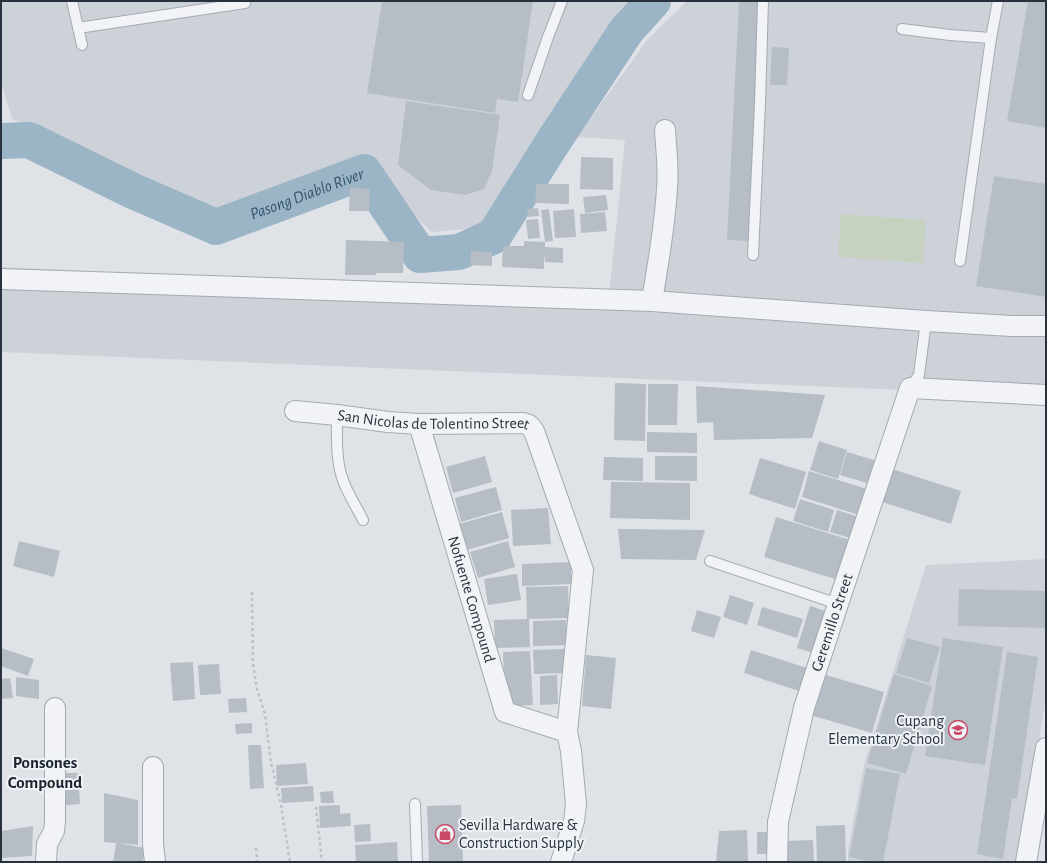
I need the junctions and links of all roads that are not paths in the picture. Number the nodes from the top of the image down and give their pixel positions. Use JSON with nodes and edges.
{"nodes":[{"id":1,"x":72,"y":1,"type":"edge"},
{"id":2,"x":245,"y":1,"type":"edge"},
{"id":3,"x":562,"y":1,"type":"edge"},
{"id":4,"x":763,"y":1,"type":"edge"},
{"id":5,"x":998,"y":1,"type":"edge"},
{"id":6,"x":78,"y":28,"type":"junction"},
{"id":7,"x":902,"y":29,"type":"dead end"},
{"id":8,"x":991,"y":38,"type":"junction"},
{"id":9,"x":82,"y":46,"type":"dead end"},
{"id":10,"x":528,"y":95,"type":"dead end"},
{"id":11,"x":665,"y":130,"type":"dead end"},
{"id":12,"x":753,"y":255,"type":"dead end"},
{"id":13,"x":960,"y":260,"type":"dead end"},
{"id":14,"x":1,"y":279,"type":"edge"},
{"id":15,"x":652,"y":301,"type":"junction"},
{"id":16,"x":926,"y":322,"type":"junction"},
{"id":17,"x":1046,"y":326,"type":"edge"},
{"id":18,"x":910,"y":388,"type":"junction"},
{"id":19,"x":1046,"y":395,"type":"edge"},
{"id":20,"x":295,"y":411,"type":"dead end"},
{"id":21,"x":337,"y":415,"type":"junction"},
{"id":22,"x":419,"y":424,"type":"junction"},
{"id":23,"x":363,"y":520,"type":"dead end"},
{"id":24,"x":710,"y":561,"type":"dead end"},
{"id":25,"x":838,"y":604,"type":"junction"},
{"id":26,"x":55,"y":708,"type":"dead end"},
{"id":27,"x":567,"y":732,"type":"junction"},
{"id":28,"x":1046,"y":748,"type":"edge"},
{"id":29,"x":153,"y":767,"type":"dead end"},
{"id":30,"x":415,"y":804,"type":"dead end"},
{"id":31,"x":46,"y":862,"type":"edge"},
{"id":32,"x":155,"y":862,"type":"edge"},
{"id":33,"x":417,"y":862,"type":"edge"},
{"id":34,"x":561,"y":862,"type":"edge"},
{"id":35,"x":777,"y":862,"type":"edge"},
{"id":36,"x":1026,"y":862,"type":"edge"}],
"edges":[{"from":1,"to":6,"type":"lane"},
{"from":2,"to":6,"type":"lane"},
{"from":3,"to":10,"type":"lane"},
{"from":4,"to":12,"type":"lane"},
{"from":5,"to":8,"type":"lane"},
{"from":6,"to":9,"type":"lane"},
{"from":7,"to":8,"type":"lane"},
{"from":8,"to":13,"type":"lane"},
{"from":11,"to":15,"type":"street"},
{"from":14,"to":15,"type":"street"},
{"from":15,"to":16,"type":"street"},
{"from":16,"to":17,"type":"street"},
{"from":16,"to":18,"type":"lane"},
{"from":18,"to":19,"type":"street"},
{"from":18,"to":25,"type":"street","name":"Geremillo Street"},
{"from":20,"to":21,"type":"street","name":"San Nicolas de Tolentino Street"},
{"from":21,"to":22,"type":"street","name":"San Nicolas de Tolentino Street"},
{"from":21,"to":23,"type":"lane"},
{"from":22,"to":27,"type":"street","name":"Nofuente Compound"},
{"from":22,"to":27,"type":"street","name":"San Nicolas de Tolentino Street"},
{"from":24,"to":25,"type":"lane"},
{"from":25,"to":35,"type":"street","name":"Geremillo Street"},
{"from":26,"to":31,"type":"street"},
{"from":27,"to":34,"type":"street","name":"San Nicolas de Tolentino Street"},
{"from":28,"to":36,"type":"street"},
{"from":29,"to":32,"type":"street"},
{"from":30,"to":33,"type":"lane"}]}
